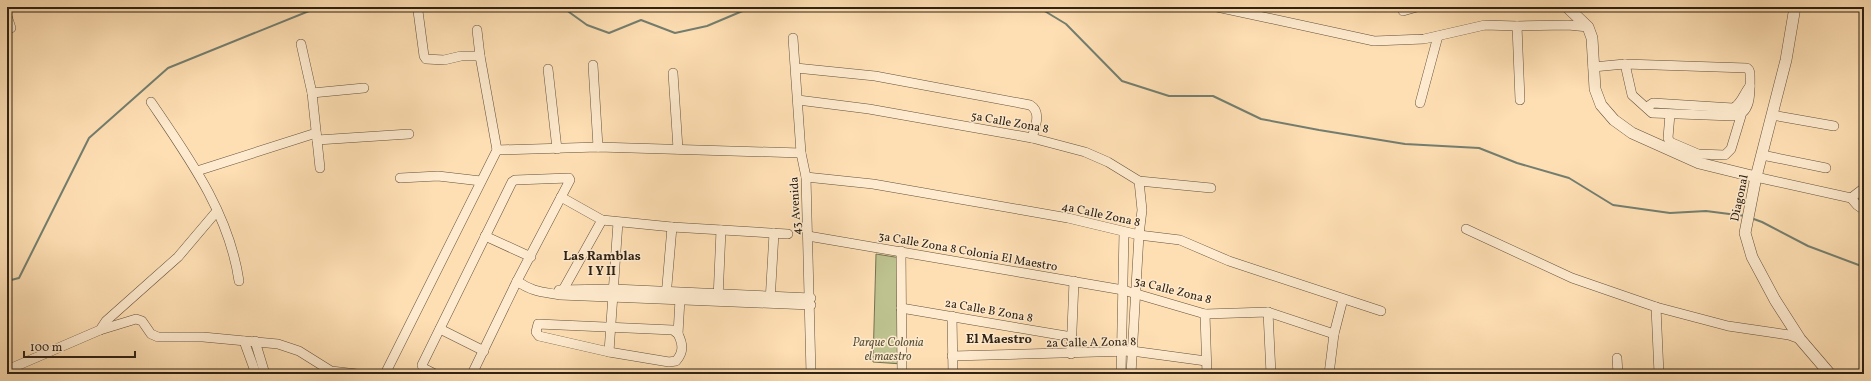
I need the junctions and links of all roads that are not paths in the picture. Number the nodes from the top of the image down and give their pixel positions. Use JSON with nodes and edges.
{"nodes":[{"id":1,"x":1217,"y":7,"type":"edge"},
{"id":2,"x":1567,"y":7,"type":"edge"},
{"id":3,"x":1795,"y":7,"type":"edge"},
{"id":4,"x":418,"y":11,"type":"dead end"},
{"id":5,"x":7,"y":16,"type":"edge"},
{"id":6,"x":1517,"y":26,"type":"junction"},
{"id":7,"x":1588,"y":27,"type":"junction"},
{"id":8,"x":11,"y":28,"type":"dead end"},
{"id":9,"x":478,"y":30,"type":"dead end"},
{"id":10,"x":1438,"y":36,"type":"junction"},
{"id":11,"x":793,"y":38,"type":"dead end"},
{"id":12,"x":301,"y":44,"type":"dead end"},
{"id":13,"x":480,"y":56,"type":"junction"},
{"id":14,"x":1625,"y":64,"type":"junction"},
{"id":15,"x":593,"y":65,"type":"dead end"},
{"id":16,"x":1593,"y":67,"type":"junction"},
{"id":17,"x":796,"y":68,"type":"junction"},
{"id":18,"x":548,"y":69,"type":"dead end"},
{"id":19,"x":673,"y":73,"type":"dead end"},
{"id":20,"x":1750,"y":86,"type":"junction"},
{"id":21,"x":364,"y":88,"type":"dead end"},
{"id":22,"x":312,"y":94,"type":"junction"},
{"id":23,"x":798,"y":100,"type":"junction"},
{"id":24,"x":1520,"y":100,"type":"dead end"},
{"id":25,"x":151,"y":102,"type":"dead end"},
{"id":26,"x":1420,"y":102,"type":"dead end"},
{"id":27,"x":1647,"y":107,"type":"junction"},
{"id":28,"x":1670,"y":114,"type":"junction"},
{"id":29,"x":1772,"y":115,"type":"junction"},
{"id":30,"x":1741,"y":116,"type":"junction"},
{"id":31,"x":1834,"y":126,"type":"dead end"},
{"id":32,"x":409,"y":134,"type":"dead end"},
{"id":33,"x":317,"y":137,"type":"junction"},
{"id":34,"x":1032,"y":138,"type":"junction"},
{"id":35,"x":598,"y":147,"type":"junction"},
{"id":36,"x":678,"y":149,"type":"junction"},
{"id":37,"x":497,"y":150,"type":"junction"},
{"id":38,"x":557,"y":150,"type":"junction"},
{"id":39,"x":801,"y":153,"type":"junction"},
{"id":40,"x":1762,"y":155,"type":"junction"},
{"id":41,"x":320,"y":168,"type":"dead end"},
{"id":42,"x":1826,"y":168,"type":"dead end"},
{"id":43,"x":197,"y":171,"type":"junction"},
{"id":44,"x":806,"y":177,"type":"junction"},
{"id":45,"x":1756,"y":177,"type":"junction"},
{"id":46,"x":400,"y":178,"type":"dead end"},
{"id":47,"x":1139,"y":181,"type":"junction"},
{"id":48,"x":481,"y":182,"type":"junction"},
{"id":49,"x":1211,"y":188,"type":"dead end"},
{"id":50,"x":1864,"y":188,"type":"edge"},
{"id":51,"x":561,"y":197,"type":"junction"},
{"id":52,"x":1852,"y":198,"type":"junction"},
{"id":53,"x":1864,"y":210,"type":"edge"},
{"id":54,"x":217,"y":211,"type":"junction"},
{"id":55,"x":602,"y":220,"type":"junction"},
{"id":56,"x":618,"y":222,"type":"junction"},
{"id":57,"x":672,"y":226,"type":"junction"},
{"id":58,"x":1466,"y":229,"type":"dead end"},
{"id":59,"x":721,"y":230,"type":"junction"},
{"id":60,"x":1124,"y":232,"type":"junction"},
{"id":61,"x":774,"y":233,"type":"junction"},
{"id":62,"x":788,"y":234,"type":"dead end"},
{"id":63,"x":1139,"y":235,"type":"junction"},
{"id":64,"x":485,"y":236,"type":"junction"},
{"id":65,"x":808,"y":236,"type":"junction"},
{"id":66,"x":901,"y":251,"type":"junction"},
{"id":67,"x":531,"y":257,"type":"junction"},
{"id":68,"x":239,"y":281,"type":"dead end"},
{"id":69,"x":1074,"y":281,"type":"junction"},
{"id":70,"x":517,"y":282,"type":"junction"},
{"id":71,"x":1123,"y":290,"type":"junction"},
{"id":72,"x":559,"y":291,"type":"junction"},
{"id":73,"x":1135,"y":292,"type":"junction"},
{"id":74,"x":614,"y":293,"type":"junction"},
{"id":75,"x":666,"y":295,"type":"junction"},
{"id":76,"x":718,"y":297,"type":"junction"},
{"id":77,"x":680,"y":299,"type":"junction"},
{"id":78,"x":1343,"y":299,"type":"junction"},
{"id":79,"x":770,"y":300,"type":"junction"},
{"id":80,"x":811,"y":301,"type":"junction"},
{"id":81,"x":1656,"y":307,"type":"junction"},
{"id":82,"x":901,"y":308,"type":"junction"},
{"id":83,"x":1381,"y":311,"type":"dead end"},
{"id":84,"x":1268,"y":312,"type":"junction"},
{"id":85,"x":1205,"y":314,"type":"junction"},
{"id":86,"x":952,"y":316,"type":"junction"},
{"id":87,"x":611,"y":327,"type":"junction"},
{"id":88,"x":440,"y":329,"type":"junction"},
{"id":89,"x":100,"y":330,"type":"junction"},
{"id":90,"x":678,"y":334,"type":"junction"},
{"id":91,"x":1334,"y":334,"type":"junction"},
{"id":92,"x":1072,"y":337,"type":"junction"},
{"id":93,"x":1800,"y":339,"type":"junction"},
{"id":94,"x":244,"y":341,"type":"junction"},
{"id":95,"x":255,"y":341,"type":"junction"},
{"id":96,"x":484,"y":351,"type":"junction"},
{"id":97,"x":1132,"y":351,"type":"junction"},
{"id":98,"x":609,"y":352,"type":"junction"},
{"id":99,"x":1121,"y":352,"type":"junction"},
{"id":100,"x":1071,"y":354,"type":"junction"},
{"id":101,"x":952,"y":356,"type":"junction"},
{"id":102,"x":1616,"y":358,"type":"dead end"},
{"id":103,"x":1206,"y":361,"type":"junction"},
{"id":104,"x":7,"y":370,"type":"edge"},
{"id":105,"x":256,"y":374,"type":"edge"},
{"id":106,"x":265,"y":374,"type":"edge"},
{"id":107,"x":357,"y":374,"type":"edge"},
{"id":108,"x":385,"y":374,"type":"edge"},
{"id":109,"x":435,"y":374,"type":"edge"},
{"id":110,"x":472,"y":374,"type":"edge"},
{"id":111,"x":811,"y":374,"type":"edge"},
{"id":112,"x":902,"y":374,"type":"edge"},
{"id":113,"x":953,"y":374,"type":"edge"},
{"id":114,"x":1121,"y":374,"type":"edge"},
{"id":115,"x":1131,"y":374,"type":"edge"},
{"id":116,"x":1206,"y":374,"type":"edge"},
{"id":117,"x":1271,"y":374,"type":"edge"},
{"id":118,"x":1329,"y":374,"type":"edge"},
{"id":119,"x":1618,"y":374,"type":"edge"},
{"id":120,"x":1659,"y":374,"type":"edge"},
{"id":121,"x":1830,"y":374,"type":"edge"}],
"edges":[{"from":1,"to":10,"type":"street"},
{"from":2,"to":7,"type":"street"},
{"from":3,"to":29,"type":"street","name":"Diagonal"},
{"from":4,"to":13,"type":"street"},
{"from":5,"to":8,"type":"street"},
{"from":6,"to":7,"type":"street"},
{"from":6,"to":10,"type":"street"},
{"from":6,"to":24,"type":"street"},
{"from":7,"to":16,"type":"street"},
{"from":9,"to":13,"type":"street"},
{"from":10,"to":26,"type":"street"},
{"from":11,"to":17,"type":"street","name":"43 Avenida"},
{"from":12,"to":22,"type":"street"},
{"from":13,"to":37,"type":"street"},
{"from":14,"to":16,"type":"street"},
{"from":14,"to":20,"type":"street"},
{"from":14,"to":27,"type":"street"},
{"from":15,"to":35,"type":"street"},
{"from":16,"to":45,"type":"street"},
{"from":17,"to":23,"type":"street","name":"43 Avenida"},
{"from":17,"to":34,"type":"street"},
{"from":18,"to":38,"type":"street"},
{"from":19,"to":36,"type":"street"},
{"from":20,"to":27,"type":"street"},
{"from":20,"to":30,"type":"street"},
{"from":21,"to":22,"type":"street"},
{"from":22,"to":33,"type":"street"},
{"from":23,"to":34,"type":"street","name":"5a Calle Zona 8"},
{"from":23,"to":39,"type":"street","name":"43 Avenida"},
{"from":25,"to":43,"type":"street"},
{"from":27,"to":28,"type":"street"},
{"from":28,"to":30,"type":"street"},
{"from":28,"to":30,"type":"street"},
{"from":29,"to":31,"type":"street"},
{"from":29,"to":40,"type":"street","name":"Diagonal"},
{"from":32,"to":33,"type":"street"},
{"from":33,"to":41,"type":"street"},
{"from":33,"to":43,"type":"street"},
{"from":34,"to":47,"type":"street","name":"5a Calle Zona 8"},
{"from":35,"to":36,"type":"street"},
{"from":35,"to":38,"type":"street"},
{"from":36,"to":39,"type":"street"},
{"from":37,"to":38,"type":"street"},
{"from":37,"to":48,"type":"street"},
{"from":39,"to":44,"type":"street","name":"43 Avenida"},
{"from":40,"to":42,"type":"street"},
{"from":40,"to":45,"type":"street","name":"Diagonal"},
{"from":43,"to":54,"type":"street"},
{"from":44,"to":60,"type":"street","name":"4a Calle Zona 8"},
{"from":44,"to":65,"type":"street","name":"43 Avenida"},
{"from":45,"to":52,"type":"street"},
{"from":45,"to":93,"type":"street","name":"Diagonal"},
{"from":46,"to":48,"type":"street"},
{"from":47,"to":49,"type":"street","name":"5a Calle Zona 8"},
{"from":47,"to":63,"type":"street"},
{"from":48,"to":108,"type":"street"},
{"from":50,"to":52,"type":"street"},
{"from":51,"to":55,"type":"street"},
{"from":51,"to":64,"type":"street"},
{"from":51,"to":67,"type":"street"},
{"from":52,"to":53,"type":"street"},
{"from":54,"to":68,"type":"street"},
{"from":54,"to":89,"type":"street"},
{"from":55,"to":56,"type":"street"},
{"from":55,"to":72,"type":"street"},
{"from":56,"to":57,"type":"street"},
{"from":56,"to":74,"type":"street"},
{"from":57,"to":59,"type":"street"},
{"from":57,"to":75,"type":"street"},
{"from":58,"to":81,"type":"street"},
{"from":59,"to":61,"type":"street"},
{"from":59,"to":76,"type":"street"},
{"from":60,"to":63,"type":"street","name":"4a Calle Zona 8"},
{"from":60,"to":71,"type":"street"},
{"from":61,"to":62,"type":"street"},
{"from":61,"to":79,"type":"street"},
{"from":63,"to":73,"type":"street"},
{"from":63,"to":78,"type":"street","name":"4a Calle Zona 8"},
{"from":64,"to":67,"type":"street"},
{"from":64,"to":88,"type":"street"},
{"from":65,"to":66,"type":"street","name":"3a Calle Zona 8 Colonia El Maestro"},
{"from":65,"to":80,"type":"street","name":"43 Avenida"},
{"from":66,"to":69,"type":"street","name":"3a Calle Zona 8 Colonia El Maestro"},
{"from":66,"to":82,"type":"street"},
{"from":67,"to":70,"type":"street"},
{"from":69,"to":71,"type":"street","name":"3a Calle Zona 8 Colonia El Maestro"},
{"from":69,"to":92,"type":"street"},
{"from":70,"to":72,"type":"street"},
{"from":70,"to":96,"type":"street"},
{"from":71,"to":73,"type":"street","name":"3a Calle Zona 8"},
{"from":71,"to":99,"type":"street"},
{"from":72,"to":74,"type":"street"},
{"from":73,"to":85,"type":"street","name":"3a Calle Zona 8"},
{"from":73,"to":97,"type":"street"},
{"from":74,"to":75,"type":"street"},
{"from":74,"to":87,"type":"street"},
{"from":75,"to":76,"type":"street"},
{"from":75,"to":77,"type":"street"},
{"from":76,"to":77,"type":"street"},
{"from":76,"to":79,"type":"street"},
{"from":77,"to":90,"type":"street"},
{"from":78,"to":83,"type":"street","name":"4a Calle Zona 8"},
{"from":78,"to":91,"type":"street"},
{"from":79,"to":80,"type":"street"},
{"from":80,"to":111,"type":"street","name":"43 Avenida"},
{"from":81,"to":93,"type":"street"},
{"from":81,"to":120,"type":"street"},
{"from":82,"to":86,"type":"street","name":"2a Calle B Zona 8"},
{"from":82,"to":112,"type":"street"},
{"from":84,"to":85,"type":"street","name":"3a Calle Zona 8"},
{"from":84,"to":91,"type":"street","name":"3a Calle Zona 8"},
{"from":84,"to":117,"type":"street"},
{"from":85,"to":103,"type":"street"},
{"from":86,"to":92,"type":"street","name":"2a Calle B Zona 8"},
{"from":86,"to":101,"type":"street"},
{"from":87,"to":90,"type":"street"},
{"from":87,"to":98,"type":"street"},
{"from":87,"to":98,"type":"street"},
{"from":88,"to":96,"type":"street"},
{"from":88,"to":109,"type":"street"},
{"from":89,"to":94,"type":"street"},
{"from":89,"to":104,"type":"street"},
{"from":90,"to":98,"type":"street"},
{"from":91,"to":118,"type":"street"},
{"from":92,"to":100,"type":"street"},
{"from":93,"to":121,"type":"street","name":"Diagonal"},
{"from":94,"to":95,"type":"street"},
{"from":94,"to":105,"type":"street"},
{"from":95,"to":106,"type":"street"},
{"from":95,"to":107,"type":"street"},
{"from":96,"to":110,"type":"street"},
{"from":97,"to":99,"type":"street","name":"2a Calle A Zona 8"},
{"from":97,"to":103,"type":"street","name":"2a Calle A Zona 8"},
{"from":97,"to":115,"type":"street"},
{"from":99,"to":100,"type":"street","name":"2a Calle A Zona 8"},
{"from":99,"to":114,"type":"street"},
{"from":100,"to":101,"type":"street","name":"2a Calle A Zona 8"},
{"from":101,"to":113,"type":"street"},
{"from":102,"to":119,"type":"street"},
{"from":103,"to":116,"type":"street"}]}
